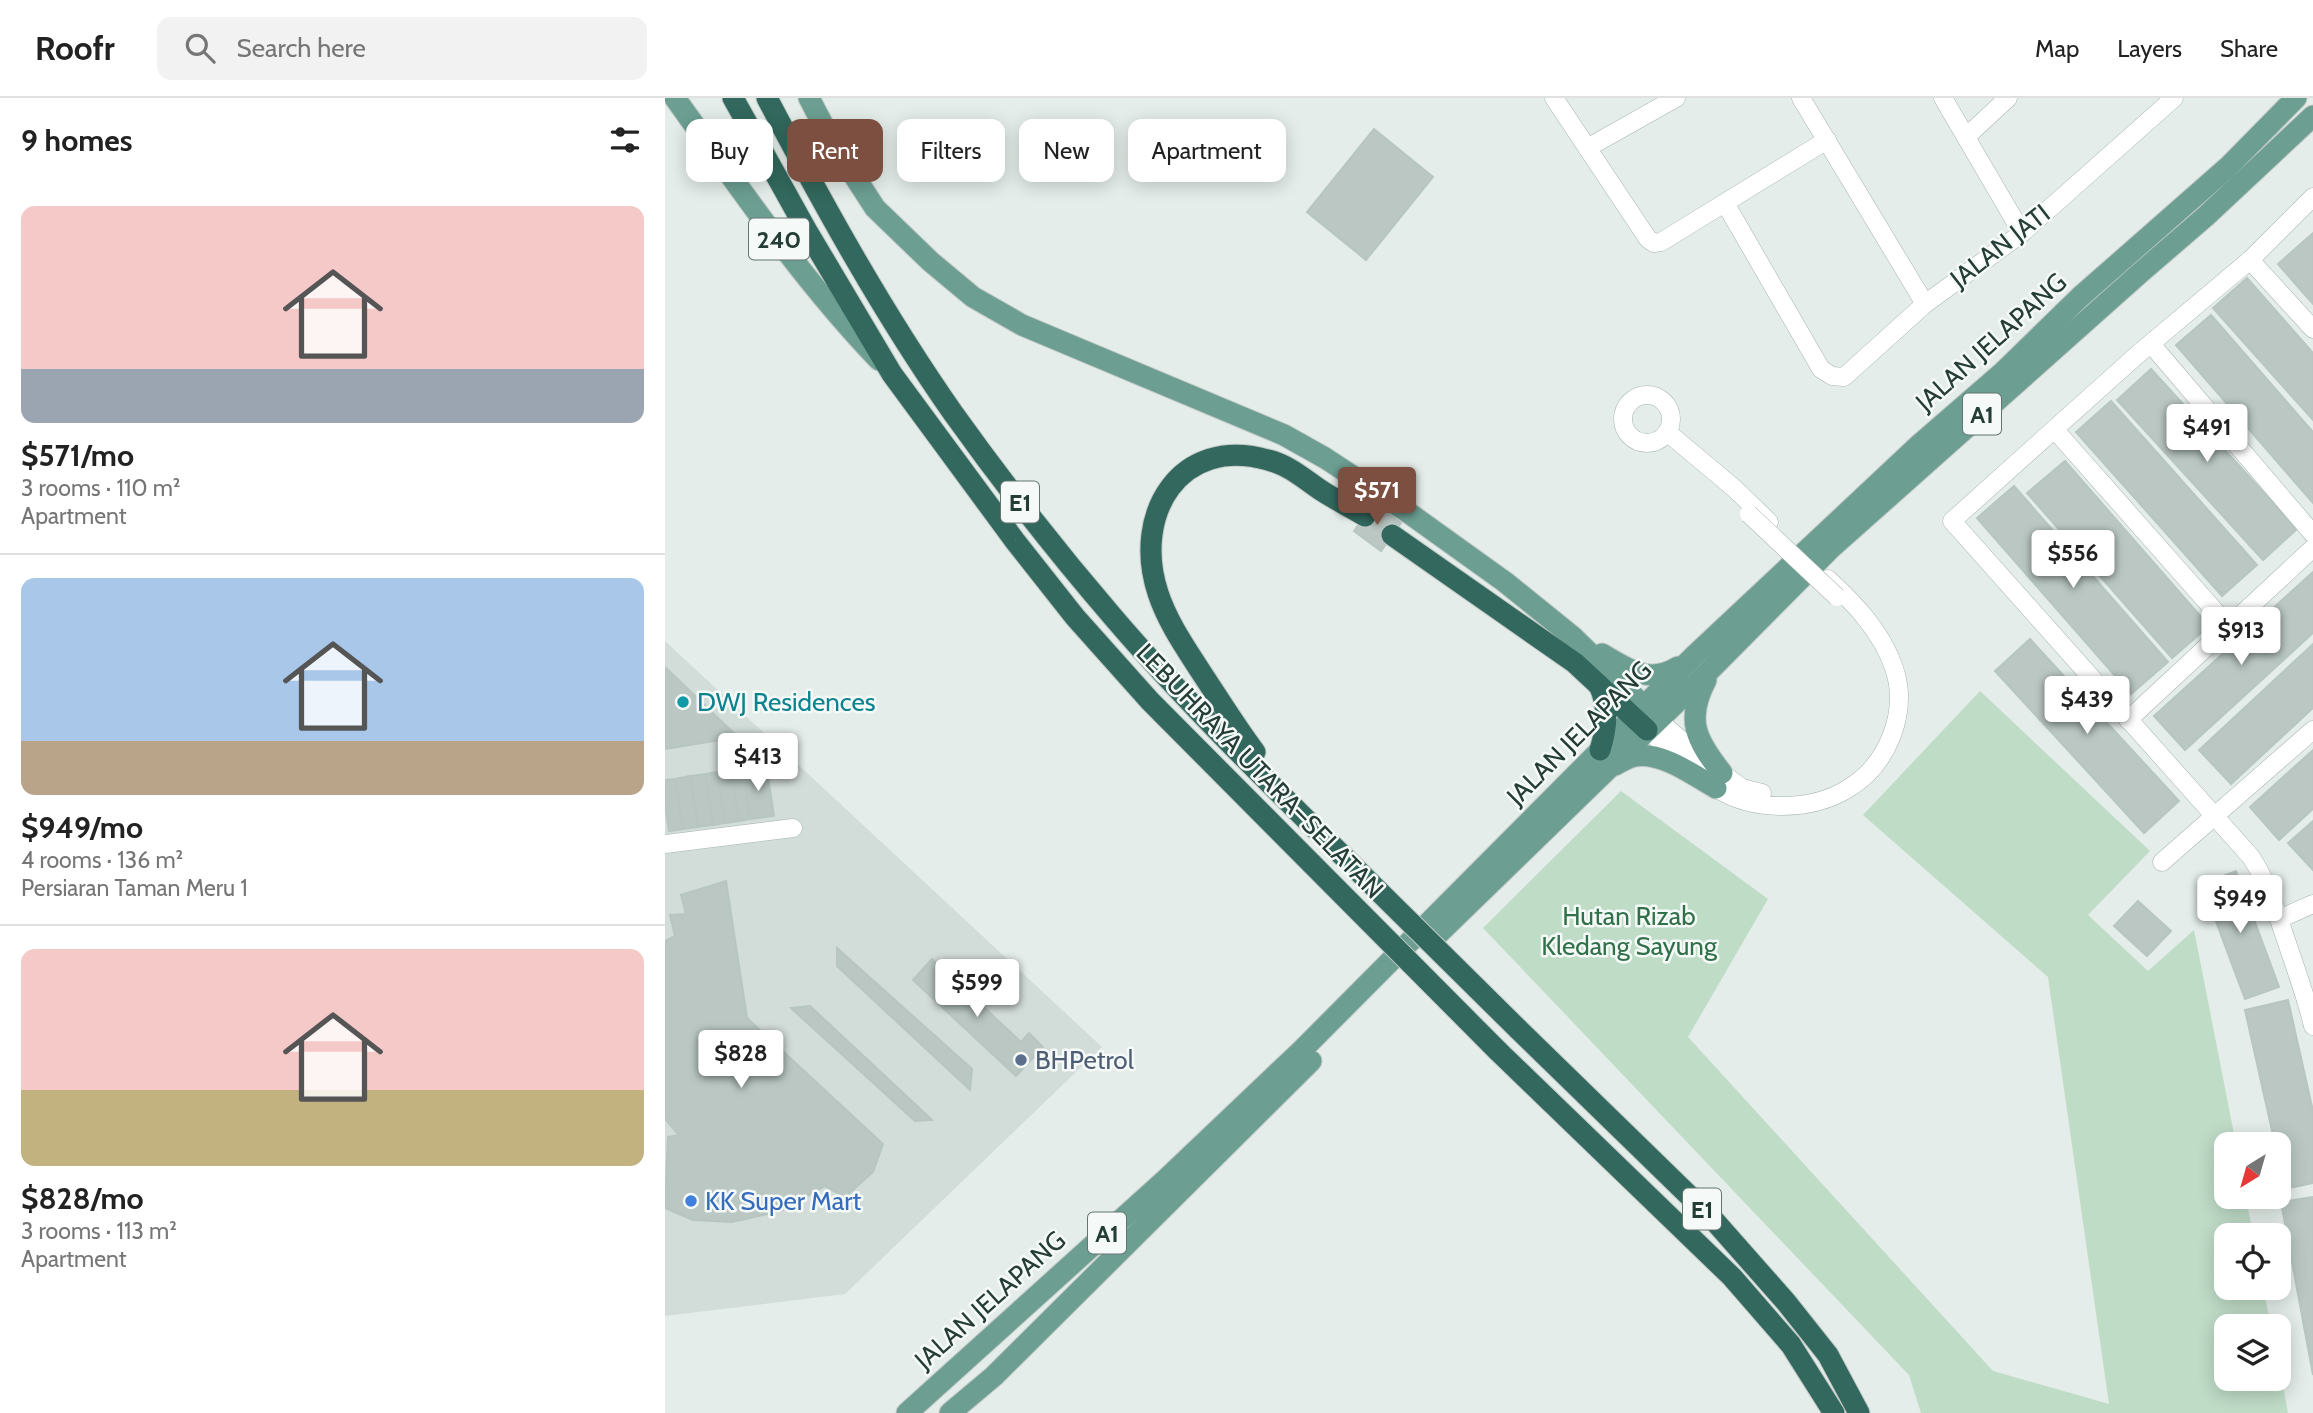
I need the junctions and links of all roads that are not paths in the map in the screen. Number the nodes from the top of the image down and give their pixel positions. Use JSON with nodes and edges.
{"nodes":[{"id":1,"x":675,"y":98,"type":"edge"},
{"id":2,"x":733,"y":98,"type":"edge"},
{"id":3,"x":767,"y":98,"type":"edge"},
{"id":4,"x":809,"y":98,"type":"edge"},
{"id":5,"x":1554,"y":98,"type":"edge"},
{"id":6,"x":1676,"y":98,"type":"edge"},
{"id":7,"x":1801,"y":98,"type":"edge"},
{"id":8,"x":1943,"y":98,"type":"edge"},
{"id":9,"x":2008,"y":98,"type":"edge"},
{"id":10,"x":2174,"y":98,"type":"edge"},
{"id":11,"x":2295,"y":98,"type":"edge"},
{"id":12,"x":2313,"y":116,"type":"edge"},
{"id":13,"x":1966,"y":137,"type":"junction"},
{"id":14,"x":1828,"y":140,"type":"junction"},
{"id":15,"x":1587,"y":148,"type":"junction"},
{"id":16,"x":2313,"y":197,"type":"edge"},
{"id":17,"x":1725,"y":203,"type":"junction"},
{"id":18,"x":2022,"y":233,"type":"junction"},
{"id":19,"x":2250,"y":260,"type":"junction"},
{"id":20,"x":1925,"y":304,"type":"junction"},
{"id":21,"x":2313,"y":329,"type":"edge"},
{"id":22,"x":2151,"y":344,"type":"junction"},
{"id":23,"x":892,"y":374,"type":"junction"},
{"id":24,"x":2055,"y":430,"type":"junction"},
{"id":25,"x":1365,"y":516,"type":"tunnel mouth"},
{"id":26,"x":2313,"y":534,"type":"edge"},
{"id":27,"x":1392,"y":535,"type":"tunnel mouth"},
{"id":28,"x":2313,"y":548,"type":"edge"},
{"id":29,"x":2229,"y":627,"type":"junction"},
{"id":30,"x":1573,"y":637,"type":"junction"},
{"id":31,"x":1693,"y":657,"type":"junction"},
{"id":32,"x":1714,"y":666,"type":"junction"},
{"id":33,"x":1598,"y":682,"type":"junction"},
{"id":34,"x":1646,"y":719,"type":"junction"},
{"id":35,"x":2128,"y":720,"type":"junction"},
{"id":36,"x":2313,"y":730,"type":"edge"},
{"id":37,"x":1602,"y":761,"type":"junction"},
{"id":38,"x":1719,"y":781,"type":"junction"},
{"id":39,"x":2215,"y":816,"type":"junction"},
{"id":40,"x":1306,"y":820,"type":"junction"},
{"id":41,"x":793,"y":828,"type":"dead end"},
{"id":42,"x":665,"y":844,"type":"edge"},
{"id":43,"x":2162,"y":862,"type":"dead end"},
{"id":44,"x":2313,"y":904,"type":"edge"},
{"id":45,"x":2279,"y":919,"type":"junction"},
{"id":46,"x":2313,"y":1026,"type":"edge"},
{"id":47,"x":907,"y":1413,"type":"edge"},
{"id":48,"x":950,"y":1413,"type":"edge"},
{"id":49,"x":1834,"y":1413,"type":"edge"},
{"id":50,"x":1859,"y":1413,"type":"edge"}],
"edges":[{"from":1,"to":23,"type":"main road","number":"240"},
{"from":2,"to":23,"type":"highway","name":"LEBUHRAYA UTARA–SELATAN","number":"E1"},
{"from":3,"to":40,"type":"highway","name":"LEBUHRAYA UTARA–SELATAN","number":"E1"},
{"from":4,"to":30,"type":"main road"},
{"from":5,"to":15,"type":"street"},
{"from":6,"to":15,"type":"street"},
{"from":7,"to":14,"type":"street"},
{"from":8,"to":13,"type":"street"},
{"from":9,"to":13,"type":"street"},
{"from":10,"to":18,"type":"street","name":"JALAN JATI"},
{"from":11,"to":31,"type":"main road","name":"JALAN JELAPANG","number":"A1"},
{"from":12,"to":32,"type":"main road","name":"JALAN JELAPANG","number":"A1"},
{"from":13,"to":18,"type":"street"},
{"from":14,"to":17,"type":"street"},
{"from":14,"to":20,"type":"street"},
{"from":15,"to":17,"type":"street"},
{"from":16,"to":19,"type":"street"},
{"from":17,"to":20,"type":"street","name":"JALAN JATI"},
{"from":18,"to":20,"type":"street","name":"JALAN JATI"},
{"from":19,"to":21,"type":"street"},
{"from":19,"to":22,"type":"street"},
{"from":22,"to":24,"type":"street"},
{"from":22,"to":26,"type":"street"},
{"from":23,"to":49,"type":"highway","name":"LEBUHRAYA UTARA–SELATAN","number":"E1","bridge":true},
{"from":24,"to":29,"type":"street"},
{"from":24,"to":35,"type":"street"},
{"from":25,"to":40,"type":"highway"},
{"from":27,"to":33,"type":"highway"},
{"from":28,"to":29,"type":"street"},
{"from":29,"to":35,"type":"street"},
{"from":30,"to":31,"type":"main road"},
{"from":30,"to":34,"type":"main road"},
{"from":31,"to":34,"type":"main road","name":"JALAN JELAPANG","number":"A1"},
{"from":32,"to":34,"type":"main road","name":"JALAN JELAPANG","number":"A1"},
{"from":32,"to":38,"type":"main road"},
{"from":33,"to":34,"type":"highway"},
{"from":33,"to":37,"type":"highway"},
{"from":34,"to":37,"type":"main road","name":"JALAN JELAPANG","number":"A1"},
{"from":34,"to":38,"type":"street"},
{"from":35,"to":39,"type":"street"},
{"from":36,"to":39,"type":"street"},
{"from":37,"to":38,"type":"main road"},
{"from":37,"to":47,"type":"main road","name":"JALAN JELAPANG","number":"A1"},
{"from":37,"to":48,"type":"main road","name":"JALAN JELAPANG","number":"A1"},
{"from":38,"to":38,"type":"street","bridge":true},
{"from":39,"to":43,"type":"street"},
{"from":39,"to":45,"type":"street"},
{"from":40,"to":50,"type":"highway","name":"LEBUHRAYA UTARA–SELATAN","number":"E1","bridge":true},
{"from":41,"to":42,"type":"street"},
{"from":44,"to":45,"type":"street"},
{"from":45,"to":46,"type":"street"}]}
